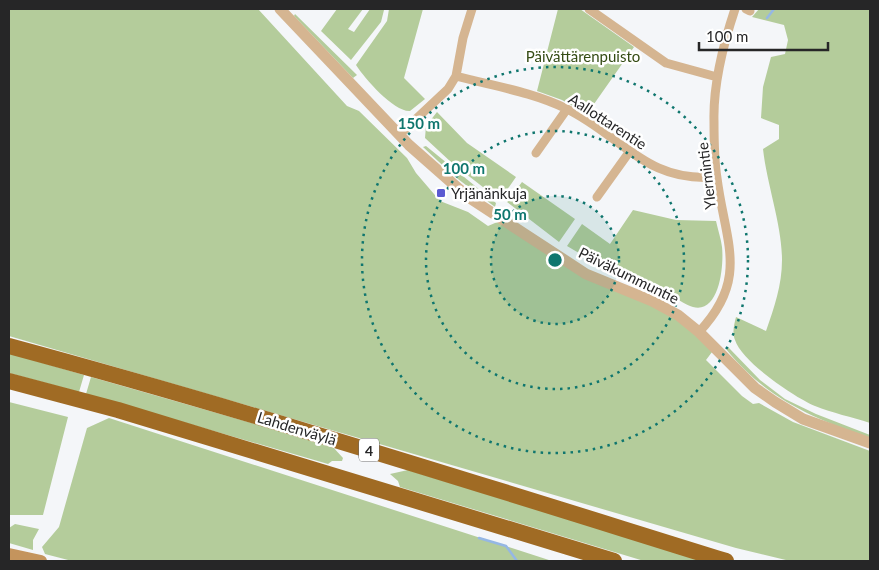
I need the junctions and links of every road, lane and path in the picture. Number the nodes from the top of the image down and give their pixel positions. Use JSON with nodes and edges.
{"nodes":[{"id":1,"x":280,"y":9,"type":"edge"},
{"id":2,"x":472,"y":9,"type":"edge"},
{"id":3,"x":589,"y":9,"type":"edge"},
{"id":4,"x":735,"y":9,"type":"edge"},
{"id":5,"x":456,"y":76,"type":"junction"},
{"id":6,"x":717,"y":77,"type":"junction"},
{"id":7,"x":568,"y":109,"type":"junction"},
{"id":8,"x":400,"y":134,"type":"junction"},
{"id":9,"x":630,"y":151,"type":"junction"},
{"id":10,"x":536,"y":153,"type":"dead end"},
{"id":11,"x":716,"y":177,"type":"junction"},
{"id":12,"x":596,"y":197,"type":"dead end"},
{"id":13,"x":699,"y":332,"type":"junction"},
{"id":14,"x":9,"y":346,"type":"edge"},
{"id":15,"x":9,"y":381,"type":"edge"},
{"id":16,"x":870,"y":443,"type":"edge"},
{"id":17,"x":9,"y":554,"type":"edge"},
{"id":18,"x":41,"y":561,"type":"edge"},
{"id":19,"x":614,"y":561,"type":"edge"},
{"id":20,"x":726,"y":561,"type":"edge"}],
"edges":[{"from":1,"to":8,"type":"street","name":"Päiväkummuntie"},
{"from":2,"to":5,"type":"street"},
{"from":3,"to":6,"type":"street"},
{"from":4,"to":6,"type":"street","name":"Ylermintie"},
{"from":5,"to":7,"type":"street","name":"Aallottarentie"},
{"from":5,"to":8,"type":"street"},
{"from":6,"to":11,"type":"street","name":"Ylermintie"},
{"from":7,"to":9,"type":"street","name":"Aallottarentie"},
{"from":7,"to":10,"type":"street"},
{"from":8,"to":13,"type":"street","name":"Päiväkummuntie"},
{"from":9,"to":11,"type":"street","name":"Aallottarentie"},
{"from":9,"to":12,"type":"street"},
{"from":11,"to":13,"type":"street","name":"Ylermintie"},
{"from":13,"to":16,"type":"street","name":"Päiväkummuntie"},
{"from":14,"to":20,"type":"highway","name":"Lahdenväylä","number":"4"},
{"from":15,"to":19,"type":"highway","number":"4"},
{"from":17,"to":18,"type":"main road"}]}
